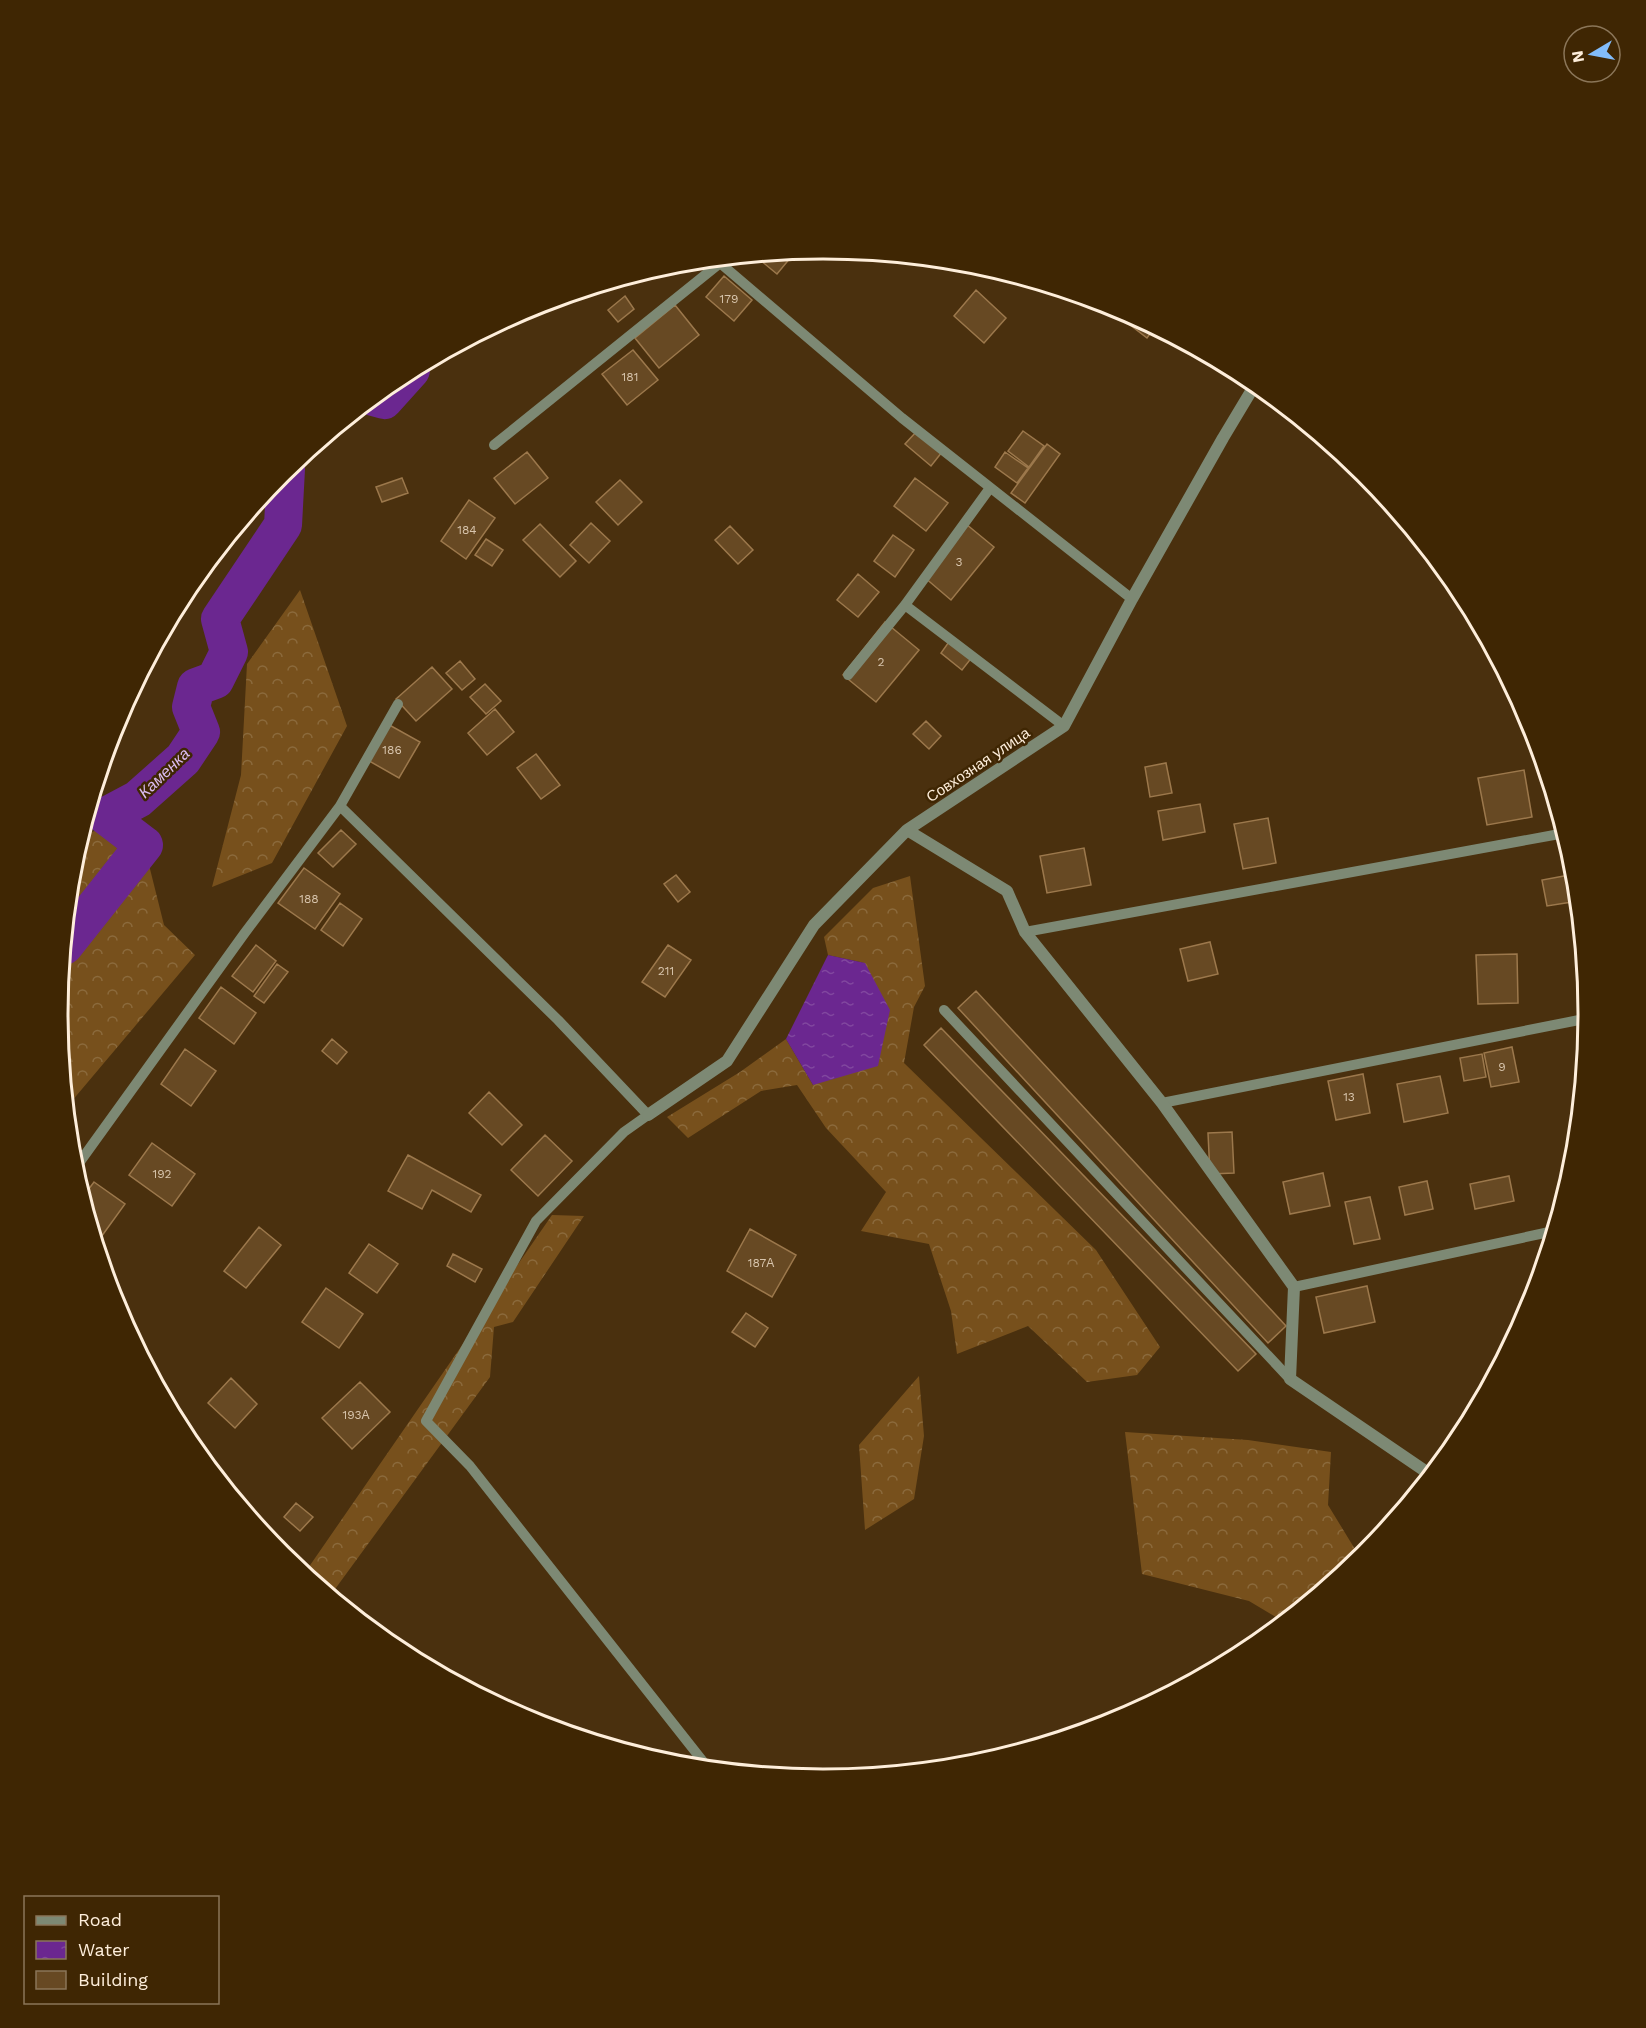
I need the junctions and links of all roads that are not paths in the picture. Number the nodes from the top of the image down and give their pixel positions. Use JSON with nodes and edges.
{"nodes":[{"id":1,"x":723,"y":265,"type":"edge"},
{"id":2,"x":716,"y":266,"type":"edge"},
{"id":3,"x":1251,"y":392,"type":"edge"},
{"id":4,"x":494,"y":445,"type":"dead end"},
{"id":5,"x":990,"y":488,"type":"junction"},
{"id":6,"x":1132,"y":599,"type":"junction"},
{"id":7,"x":905,"y":606,"type":"junction"},
{"id":8,"x":848,"y":675,"type":"dead end"},
{"id":9,"x":398,"y":704,"type":"dead end"},
{"id":10,"x":1064,"y":726,"type":"junction"},
{"id":11,"x":340,"y":806,"type":"junction"},
{"id":12,"x":907,"y":830,"type":"junction"},
{"id":13,"x":1557,"y":835,"type":"edge"},
{"id":14,"x":1025,"y":932,"type":"junction"},
{"id":15,"x":944,"y":1010,"type":"dead end"},
{"id":16,"x":1578,"y":1020,"type":"edge"},
{"id":17,"x":1162,"y":1103,"type":"junction"},
{"id":18,"x":648,"y":1115,"type":"junction"},
{"id":19,"x":82,"y":1159,"type":"edge"},
{"id":20,"x":1546,"y":1233,"type":"edge"},
{"id":21,"x":1294,"y":1287,"type":"junction"},
{"id":22,"x":1290,"y":1379,"type":"junction"},
{"id":23,"x":1424,"y":1471,"type":"edge"},
{"id":24,"x":701,"y":1759,"type":"edge"}],
"edges":[{"from":1,"to":5,"type":"lane"},
{"from":2,"to":4,"type":"lane"},
{"from":3,"to":6,"type":"street","name":"Совхозная улица"},
{"from":5,"to":6,"type":"lane"},
{"from":5,"to":7,"type":"lane"},
{"from":6,"to":10,"type":"street","name":"Совхозная улица"},
{"from":7,"to":8,"type":"lane"},
{"from":7,"to":10,"type":"lane"},
{"from":9,"to":11,"type":"lane"},
{"from":10,"to":12,"type":"street","name":"Совхозная улица"},
{"from":11,"to":18,"type":"lane"},
{"from":11,"to":19,"type":"lane"},
{"from":12,"to":14,"type":"street"},
{"from":12,"to":18,"type":"street","name":"Совхозная улица"},
{"from":13,"to":14,"type":"lane"},
{"from":14,"to":17,"type":"street"},
{"from":15,"to":22,"type":"lane"},
{"from":16,"to":17,"type":"lane"},
{"from":17,"to":21,"type":"street"},
{"from":18,"to":24,"type":"lane"},
{"from":20,"to":21,"type":"lane"},
{"from":21,"to":22,"type":"street"},
{"from":22,"to":23,"type":"street"}]}
